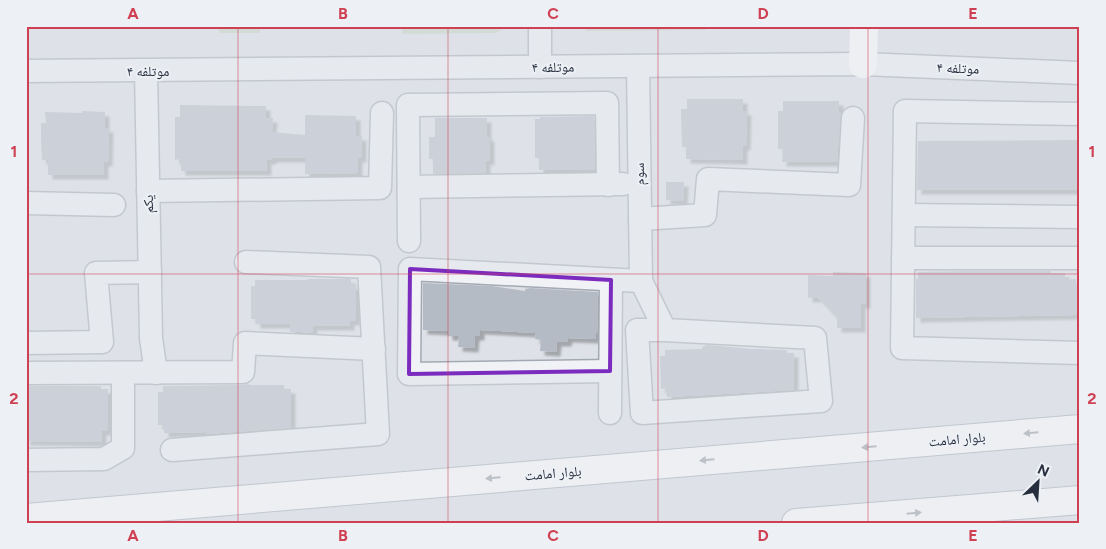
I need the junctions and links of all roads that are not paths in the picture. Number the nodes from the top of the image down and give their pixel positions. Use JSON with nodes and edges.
{"nodes":[{"id":1,"x":540,"y":26,"type":"edge"},
{"id":2,"x":864,"y":26,"type":"edge"},
{"id":3,"x":863,"y":64,"type":"junction"},
{"id":4,"x":638,"y":66,"type":"junction"},
{"id":5,"x":540,"y":67,"type":"junction"},
{"id":6,"x":146,"y":71,"type":"junction"},
{"id":7,"x":26,"y":72,"type":"edge"},
{"id":8,"x":1080,"y":73,"type":"edge"},
{"id":9,"x":382,"y":113,"type":"dead end"},
{"id":10,"x":1080,"y":114,"type":"edge"},
{"id":11,"x":853,"y":118,"type":"dead end"},
{"id":12,"x":639,"y":184,"type":"junction"},
{"id":13,"x":608,"y":185,"type":"junction"},
{"id":14,"x":409,"y":187,"type":"junction"},
{"id":15,"x":148,"y":191,"type":"junction"},
{"id":16,"x":26,"y":203,"type":"edge"},
{"id":17,"x":114,"y":205,"type":"dead end"},
{"id":18,"x":904,"y":215,"type":"junction"},
{"id":19,"x":1080,"y":217,"type":"edge"},
{"id":20,"x":640,"y":218,"type":"junction"},
{"id":21,"x":409,"y":241,"type":"dead end"},
{"id":22,"x":903,"y":258,"type":"junction"},
{"id":23,"x":1080,"y":258,"type":"edge"},
{"id":24,"x":246,"y":262,"type":"dead end"},
{"id":25,"x":150,"y":272,"type":"junction"},
{"id":26,"x":611,"y":280,"type":"junction"},
{"id":27,"x":640,"y":281,"type":"junction"},
{"id":28,"x":665,"y":330,"type":"junction"},
{"id":29,"x":26,"y":343,"type":"edge"},
{"id":30,"x":374,"y":348,"type":"junction"},
{"id":31,"x":1080,"y":353,"type":"edge"},
{"id":32,"x":610,"y":371,"type":"junction"},
{"id":33,"x":26,"y":373,"type":"edge"},
{"id":34,"x":123,"y":373,"type":"junction"},
{"id":35,"x":156,"y":373,"type":"junction"},
{"id":36,"x":610,"y":413,"type":"dead end"},
{"id":37,"x":1080,"y":429,"type":"edge"},
{"id":38,"x":172,"y":450,"type":"dead end"},
{"id":39,"x":26,"y":460,"type":"edge"},
{"id":40,"x":1080,"y":500,"type":"edge"},
{"id":41,"x":26,"y":518,"type":"edge"},
{"id":42,"x":796,"y":523,"type":"edge"}],
"edges":[{"from":1,"to":5,"type":"street"},
{"from":2,"to":3,"type":"main road"},
{"from":3,"to":4,"type":"street","name":"موتلفه ۴"},
{"from":3,"to":8,"type":"street","name":"موتلفه ۴"},
{"from":4,"to":5,"type":"street","name":"موتلفه ۴"},
{"from":4,"to":12,"type":"street","name":"سوم"},
{"from":5,"to":6,"type":"street","name":"موتلفه ۴"},
{"from":6,"to":7,"type":"street","name":"موتلفه ۴"},
{"from":6,"to":15,"type":"street","name":"یکم"},
{"from":9,"to":15,"type":"street"},
{"from":10,"to":18,"type":"street"},
{"from":11,"to":20,"type":"street"},
{"from":12,"to":13,"type":"street"},
{"from":12,"to":20,"type":"street","name":"سوم"},
{"from":13,"to":14,"type":"street"},
{"from":13,"to":14,"type":"street"},
{"from":14,"to":21,"type":"street"},
{"from":15,"to":25,"type":"street","name":"یکم"},
{"from":16,"to":17,"type":"street"},
{"from":18,"to":19,"type":"street"},
{"from":18,"to":22,"type":"street"},
{"from":20,"to":27,"type":"street","name":"سوم"},
{"from":22,"to":23,"type":"street"},
{"from":22,"to":31,"type":"street"},
{"from":24,"to":30,"type":"street"},
{"from":25,"to":29,"type":"street"},
{"from":25,"to":35,"type":"street","name":"یکم"},
{"from":26,"to":27,"type":"street"},
{"from":26,"to":32,"type":"street"},
{"from":26,"to":32,"type":"street"},
{"from":27,"to":28,"type":"street"},
{"from":28,"to":28,"type":"street"},
{"from":30,"to":35,"type":"street"},
{"from":30,"to":38,"type":"street"},
{"from":32,"to":36,"type":"street"},
{"from":33,"to":34,"type":"street"},
{"from":34,"to":35,"type":"street"},
{"from":34,"to":39,"type":"street"},
{"from":37,"to":41,"type":"main road","name":"بلوار امامت","one_way":true},
{"from":42,"to":40,"type":"main road","one_way":true}]}
